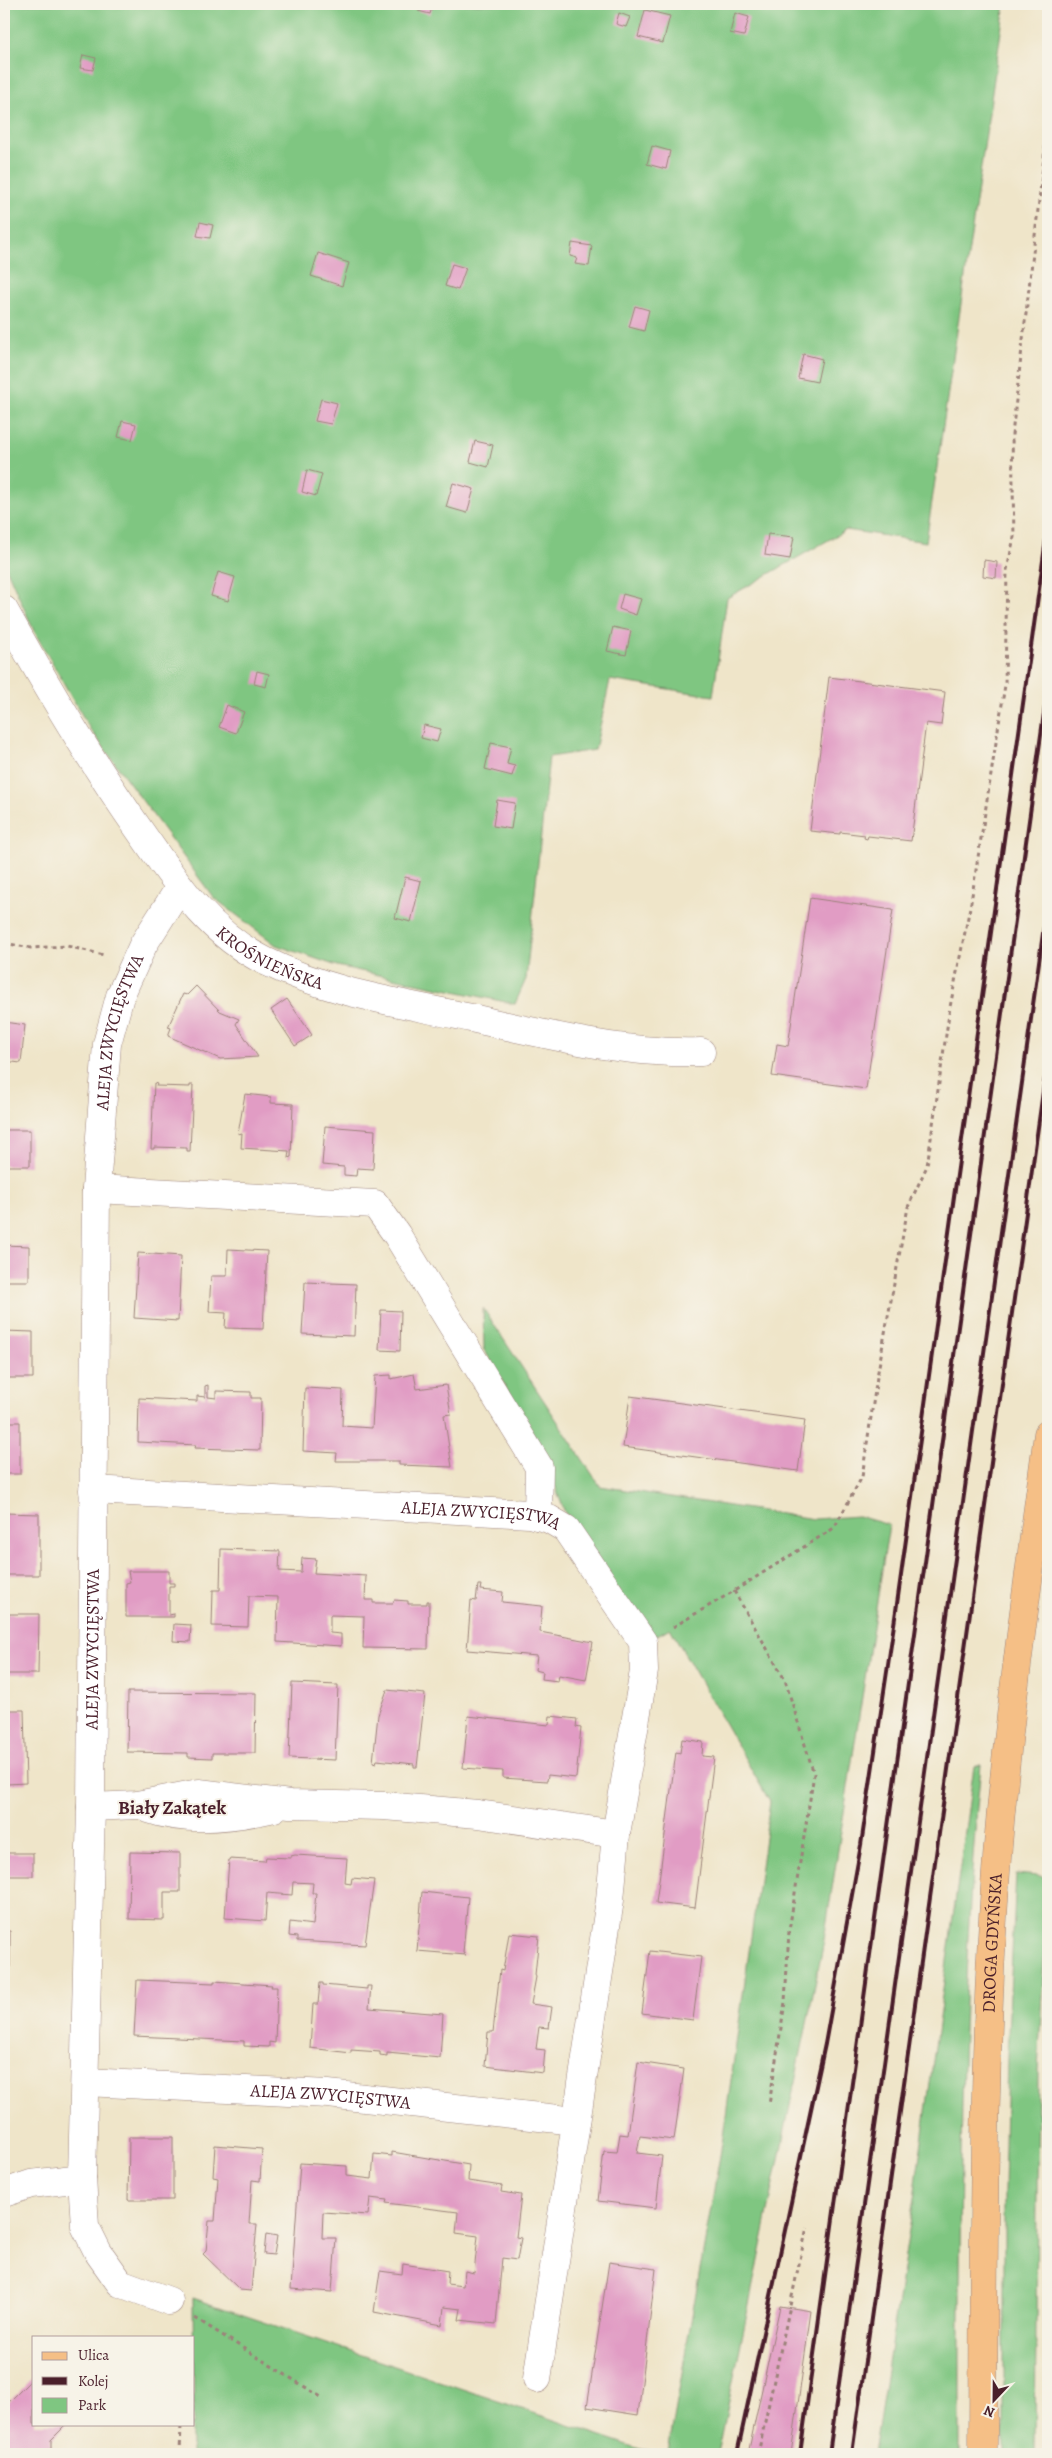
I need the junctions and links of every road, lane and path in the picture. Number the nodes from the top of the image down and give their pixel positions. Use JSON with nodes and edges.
{"nodes":[{"id":1,"x":1048,"y":123,"type":"edge"},
{"id":2,"x":4,"y":610,"type":"edge"},
{"id":3,"x":180,"y":888,"type":"junction"},
{"id":4,"x":4,"y":943,"type":"edge"},
{"id":5,"x":135,"y":962,"type":"junction"},
{"id":6,"x":700,"y":1052,"type":"dead end"},
{"id":7,"x":96,"y":1189,"type":"junction"},
{"id":8,"x":1048,"y":1434,"type":"edge"},
{"id":9,"x":93,"y":1490,"type":"junction"},
{"id":10,"x":538,"y":1516,"type":"junction"},
{"id":11,"x":734,"y":1591,"type":"junction"},
{"id":12,"x":643,"y":1642,"type":"junction"},
{"id":13,"x":91,"y":1807,"type":"junction"},
{"id":14,"x":616,"y":1834,"type":"junction"},
{"id":15,"x":85,"y":2082,"type":"junction"},
{"id":16,"x":769,"y":2105,"type":"dead end"},
{"id":17,"x":576,"y":2121,"type":"junction"},
{"id":18,"x":82,"y":2178,"type":"junction"},
{"id":19,"x":4,"y":2193,"type":"edge"},
{"id":20,"x":807,"y":2228,"type":"dead end"},
{"id":21,"x":169,"y":2301,"type":"dead end"},
{"id":22,"x":193,"y":2316,"type":"dead end"},
{"id":23,"x":537,"y":2379,"type":"dead end"},
{"id":24,"x":321,"y":2397,"type":"dead end"},
{"id":25,"x":181,"y":2426,"type":"edge"},
{"id":26,"x":180,"y":2454,"type":"edge"},
{"id":27,"x":758,"y":2454,"type":"edge"},
{"id":28,"x":983,"y":2454,"type":"edge"}],
"edges":[{"from":1,"to":11,"type":"path"},
{"from":2,"to":3,"type":"street","name":"KROŚNIEŃSKA"},
{"from":3,"to":5,"type":"street","name":"ALEJA ZWYCIĘSTWA"},
{"from":3,"to":6,"type":"street","name":"KROŚNIEŃSKA"},
{"from":4,"to":5,"type":"path"},
{"from":5,"to":7,"type":"street","name":"ALEJA ZWYCIĘSTWA"},
{"from":7,"to":9,"type":"street","name":"ALEJA ZWYCIĘSTWA"},
{"from":7,"to":10,"type":"street"},
{"from":8,"to":28,"type":"main road","name":"DROGA GDYŃSKA"},
{"from":9,"to":10,"type":"street","name":"ALEJA ZWYCIĘSTWA"},
{"from":9,"to":13,"type":"street","name":"ALEJA ZWYCIĘSTWA"},
{"from":10,"to":12,"type":"street","name":"ALEJA ZWYCIĘSTWA"},
{"from":11,"to":12,"type":"path"},
{"from":11,"to":16,"type":"path"},
{"from":12,"to":14,"type":"street"},
{"from":13,"to":14,"type":"street"},
{"from":13,"to":15,"type":"street","name":"ALEJA ZWYCIĘSTWA"},
{"from":14,"to":17,"type":"street"},
{"from":15,"to":17,"type":"street","name":"ALEJA ZWYCIĘSTWA"},
{"from":15,"to":18,"type":"street","name":"ALEJA ZWYCIĘSTWA"},
{"from":17,"to":23,"type":"street"},
{"from":18,"to":19,"type":"street"},
{"from":18,"to":21,"type":"street","name":"ALEJA ZWYCIĘSTWA"},
{"from":20,"to":27,"type":"path"},
{"from":22,"to":24,"type":"path"},
{"from":25,"to":26,"type":"path"}]}
